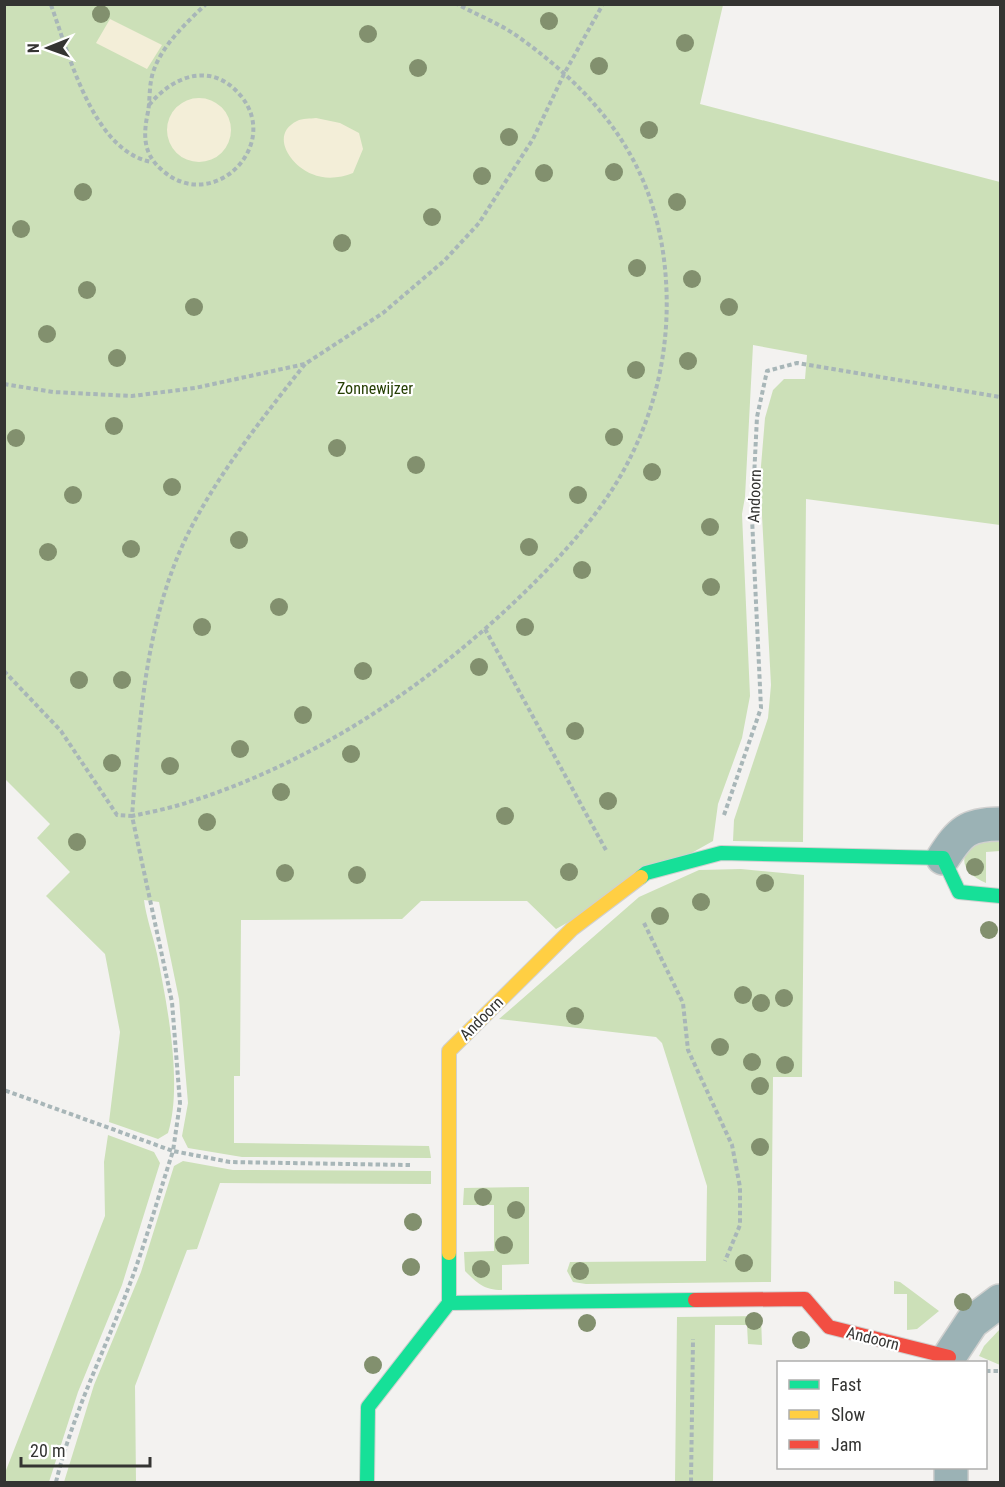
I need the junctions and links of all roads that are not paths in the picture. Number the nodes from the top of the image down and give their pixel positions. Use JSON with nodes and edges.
{"nodes":[{"id":1,"x":1000,"y":824,"type":"edge"},
{"id":2,"x":943,"y":858,"type":"junction"},
{"id":3,"x":1000,"y":896,"type":"edge"},
{"id":4,"x":1000,"y":1301,"type":"edge"},
{"id":5,"x":449,"y":1303,"type":"junction"},
{"id":6,"x":949,"y":1360,"type":"edge"},
{"id":7,"x":367,"y":1482,"type":"edge"}],
"edges":[{"from":1,"to":2,"type":"street"},
{"from":2,"to":3,"type":"street"},
{"from":2,"to":5,"type":"street","name":"Andoorn"},
{"from":4,"to":6,"type":"street","name":"Andoorn"},
{"from":5,"to":6,"type":"street","name":"Andoorn"},
{"from":5,"to":7,"type":"street"}]}
